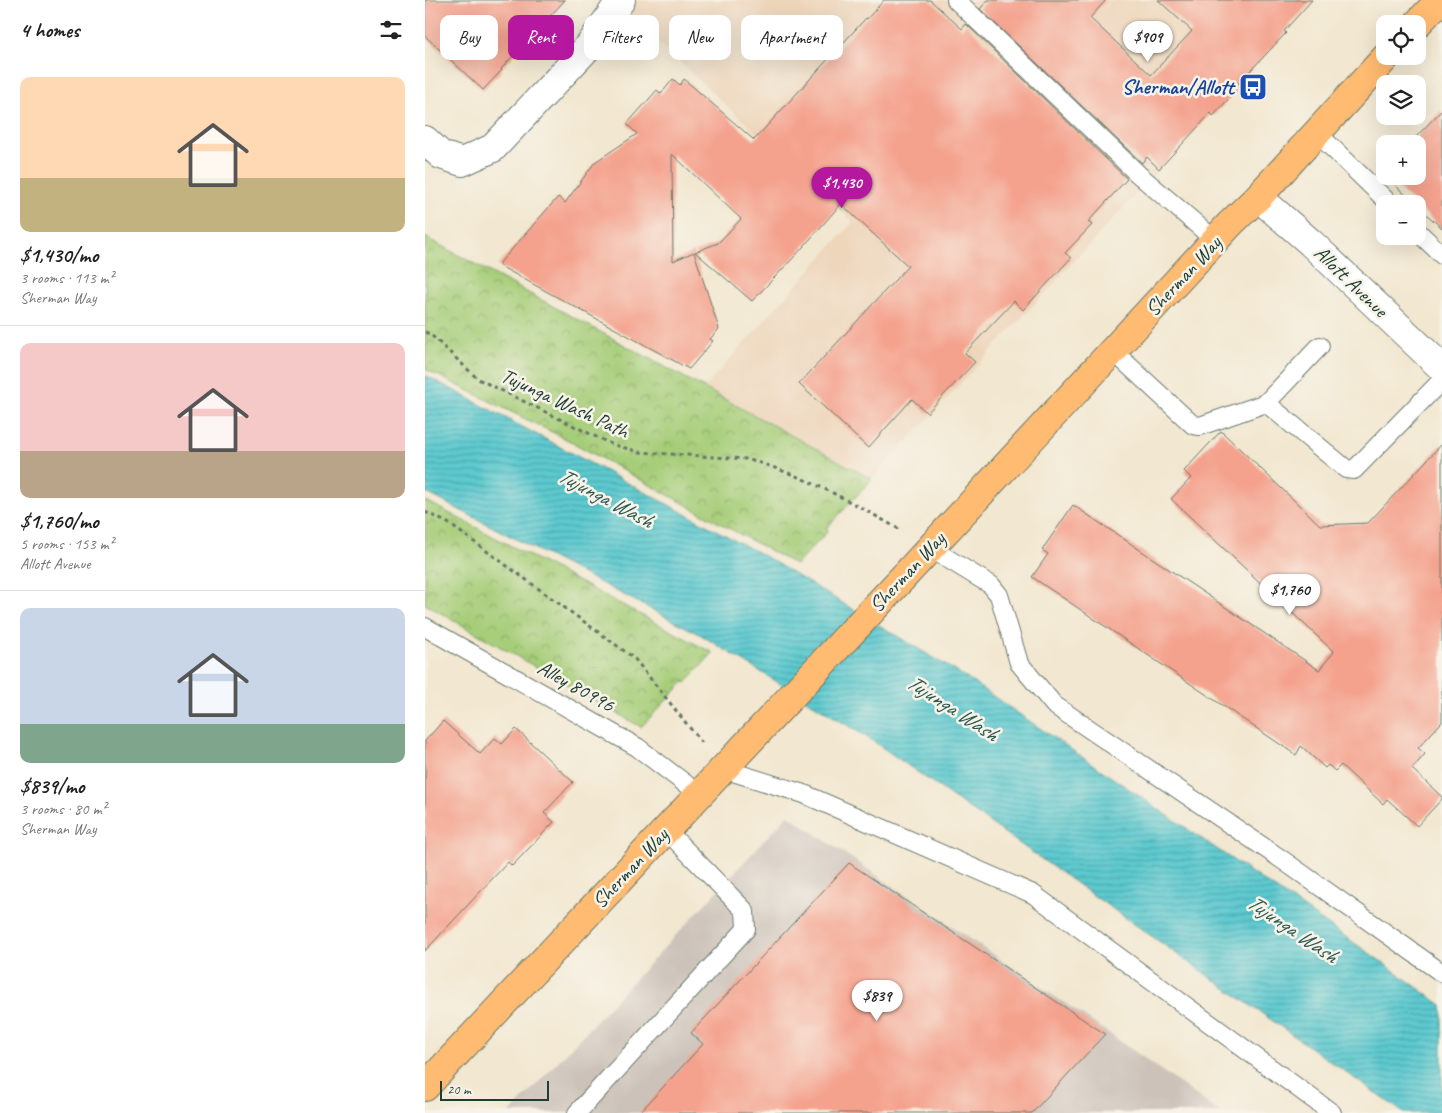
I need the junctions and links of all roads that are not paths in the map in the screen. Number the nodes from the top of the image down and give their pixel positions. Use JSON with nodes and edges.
{"nodes":[{"id":1,"x":621,"y":0,"type":"edge"},
{"id":2,"x":956,"y":0,"type":"edge"},
{"id":3,"x":1440,"y":0,"type":"edge"},
{"id":4,"x":1426,"y":15,"type":"edge"},
{"id":5,"x":1379,"y":65,"type":"edge"},
{"id":6,"x":1317,"y":133,"type":"junction"},
{"id":7,"x":425,"y":140,"type":"edge"},
{"id":8,"x":1380,"y":195,"type":"edge"},
{"id":9,"x":1258,"y":197,"type":"junction"},
{"id":10,"x":1216,"y":240,"type":"junction"},
{"id":11,"x":1426,"y":240,"type":"edge"},
{"id":12,"x":1442,"y":255,"type":"edge"},
{"id":13,"x":1320,"y":346,"type":"dead end"},
{"id":14,"x":1113,"y":351,"type":"junction"},
{"id":15,"x":1442,"y":368,"type":"edge"},
{"id":16,"x":1442,"y":380,"type":"edge"},
{"id":17,"x":1266,"y":403,"type":"junction"},
{"id":18,"x":930,"y":548,"type":"junction"},
{"id":19,"x":425,"y":627,"type":"edge"},
{"id":20,"x":723,"y":768,"type":"junction"},
{"id":21,"x":699,"y":794,"type":"junction"},
{"id":22,"x":665,"y":830,"type":"junction"},
{"id":23,"x":1442,"y":973,"type":"edge"},
{"id":24,"x":425,"y":1087,"type":"edge"},
{"id":25,"x":577,"y":1113,"type":"edge"},
{"id":26,"x":1332,"y":1113,"type":"edge"}],
"edges":[{"from":1,"to":7,"type":"street"},
{"from":2,"to":10,"type":"lane"},
{"from":3,"to":4,"type":"main road"},
{"from":5,"to":6,"type":"main road","name":"Sherman Way"},
{"from":6,"to":8,"type":"lane"},
{"from":6,"to":9,"type":"main road","name":"Sherman Way"},
{"from":9,"to":10,"type":"main road","name":"Sherman Way"},
{"from":9,"to":15,"type":"street","name":"Allott Avenue"},
{"from":10,"to":14,"type":"main road","name":"Sherman Way"},
{"from":11,"to":12,"type":"lane"},
{"from":13,"to":17,"type":"lane"},
{"from":14,"to":17,"type":"lane"},
{"from":14,"to":18,"type":"main road","name":"Sherman Way"},
{"from":16,"to":17,"type":"lane"},
{"from":18,"to":20,"type":"main road","name":"Sherman Way"},
{"from":18,"to":23,"type":"lane"},
{"from":19,"to":21,"type":"lane","name":"Alley 80996"},
{"from":20,"to":21,"type":"main road","name":"Sherman Way"},
{"from":20,"to":26,"type":"lane"},
{"from":21,"to":22,"type":"main road","name":"Sherman Way"},
{"from":22,"to":24,"type":"main road","name":"Sherman Way"},
{"from":22,"to":25,"type":"lane"}]}
